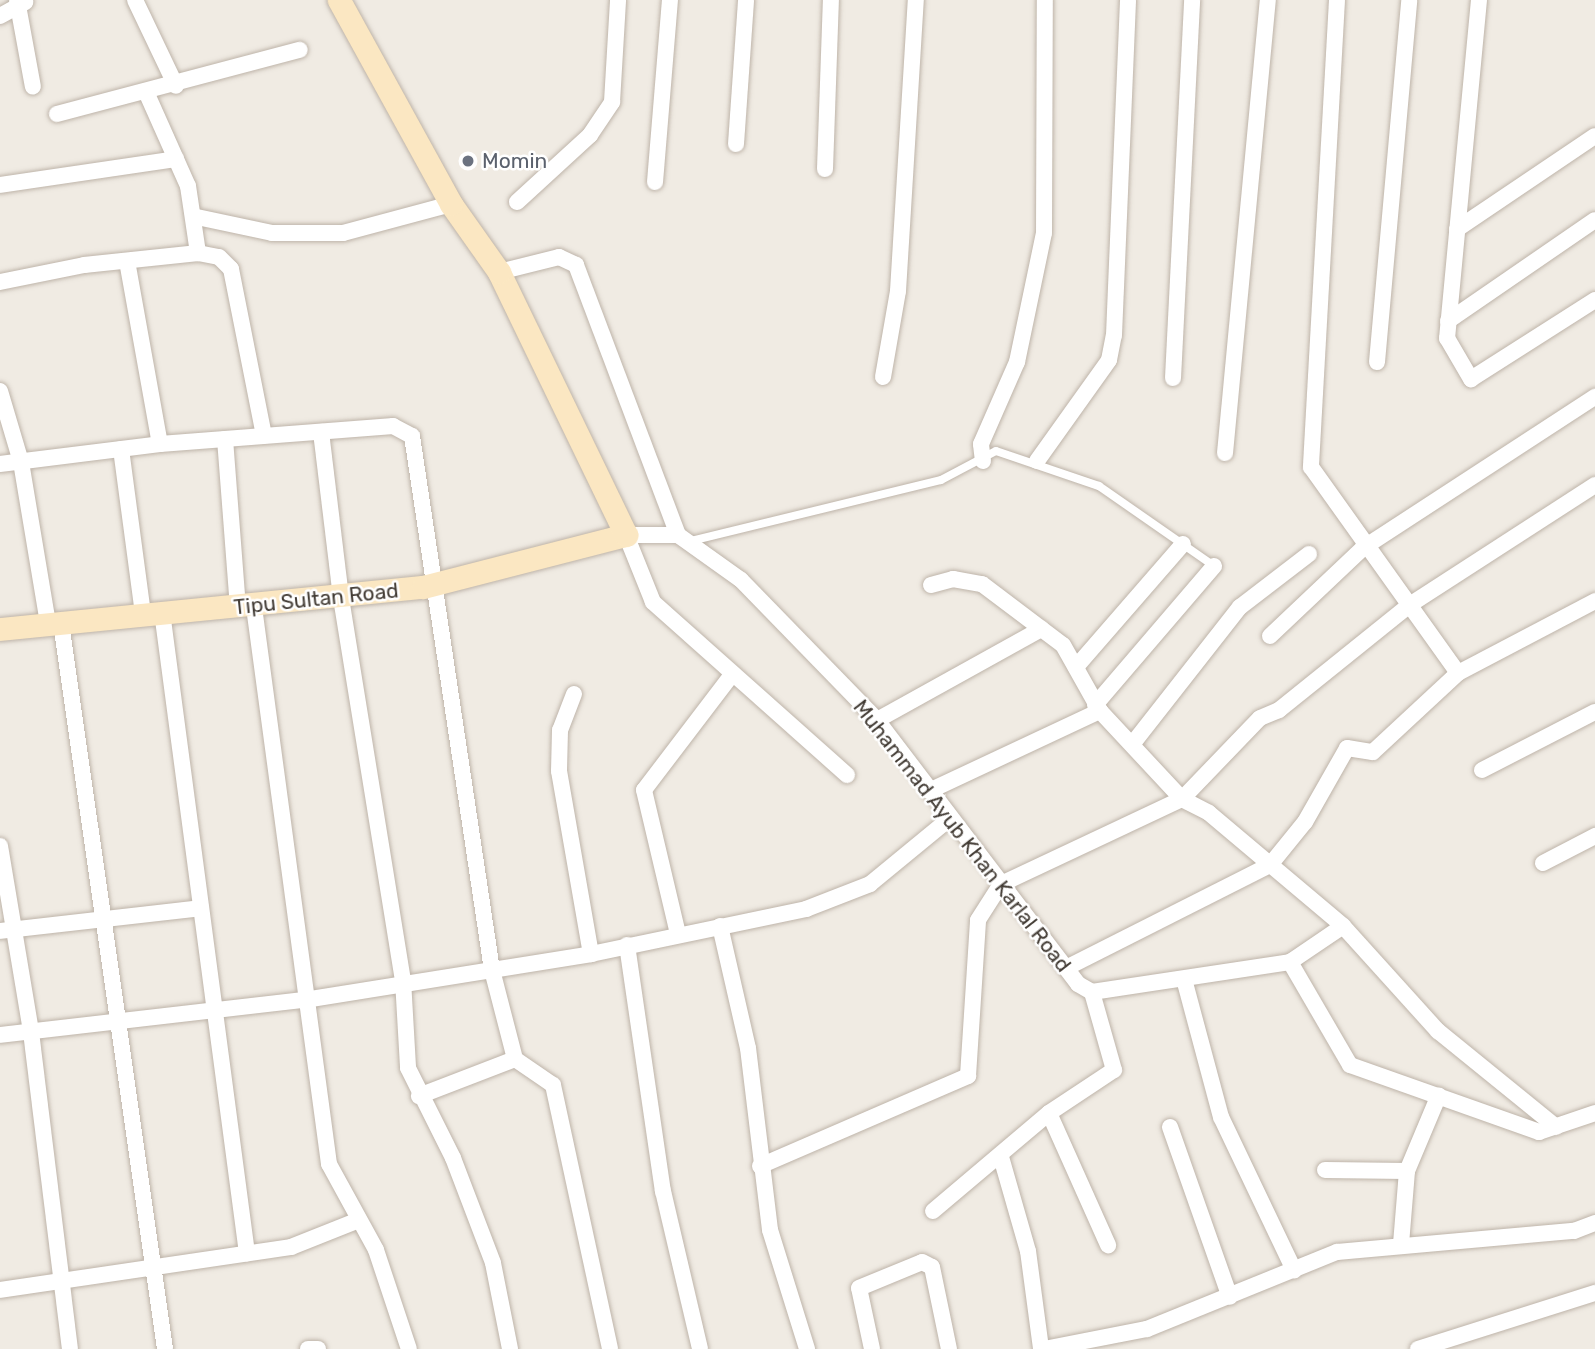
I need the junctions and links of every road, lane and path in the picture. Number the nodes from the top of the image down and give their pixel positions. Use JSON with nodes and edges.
{"nodes":[{"id":1,"x":135,"y":0,"type":"edge"},
{"id":2,"x":339,"y":0,"type":"edge"},
{"id":3,"x":618,"y":0,"type":"edge"},
{"id":4,"x":670,"y":0,"type":"edge"},
{"id":5,"x":746,"y":0,"type":"edge"},
{"id":6,"x":831,"y":0,"type":"edge"},
{"id":7,"x":916,"y":0,"type":"edge"},
{"id":8,"x":1045,"y":0,"type":"edge"},
{"id":9,"x":1128,"y":0,"type":"edge"},
{"id":10,"x":1192,"y":0,"type":"edge"},
{"id":11,"x":1268,"y":0,"type":"edge"},
{"id":12,"x":1337,"y":0,"type":"edge"},
{"id":13,"x":1409,"y":0,"type":"edge"},
{"id":14,"x":1479,"y":0,"type":"edge"},
{"id":15,"x":21,"y":3,"type":"edge"},
{"id":16,"x":0,"y":16,"type":"edge"},
{"id":17,"x":300,"y":50,"type":"dead end"},
{"id":18,"x":176,"y":86,"type":"junction"},
{"id":19,"x":33,"y":87,"type":"dead end"},
{"id":20,"x":147,"y":94,"type":"junction"},
{"id":21,"x":57,"y":114,"type":"dead end"},
{"id":22,"x":1595,"y":136,"type":"edge"},
{"id":23,"x":736,"y":144,"type":"dead end"},
{"id":24,"x":176,"y":159,"type":"junction"},
{"id":25,"x":825,"y":169,"type":"dead end"},
{"id":26,"x":655,"y":182,"type":"dead end"},
{"id":27,"x":0,"y":185,"type":"edge"},
{"id":28,"x":517,"y":202,"type":"dead end"},
{"id":29,"x":451,"y":204,"type":"junction"},
{"id":30,"x":197,"y":217,"type":"junction"},
{"id":31,"x":1595,"y":220,"type":"edge"},
{"id":32,"x":1457,"y":229,"type":"junction"},
{"id":33,"x":198,"y":253,"type":"junction"},
{"id":34,"x":127,"y":261,"type":"junction"},
{"id":35,"x":499,"y":272,"type":"junction"},
{"id":36,"x":0,"y":282,"type":"edge"},
{"id":37,"x":1595,"y":300,"type":"edge"},
{"id":38,"x":1448,"y":321,"type":"junction"},
{"id":39,"x":1377,"y":362,"type":"dead end"},
{"id":40,"x":883,"y":377,"type":"dead end"},
{"id":41,"x":1173,"y":378,"type":"dead end"},
{"id":42,"x":0,"y":391,"type":"edge"},
{"id":43,"x":1595,"y":397,"type":"edge"},
{"id":44,"x":321,"y":432,"type":"junction"},
{"id":45,"x":264,"y":436,"type":"junction"},
{"id":46,"x":225,"y":439,"type":"junction"},
{"id":47,"x":160,"y":444,"type":"junction"},
{"id":48,"x":121,"y":449,"type":"junction"},
{"id":49,"x":1225,"y":453,"type":"dead end"},
{"id":50,"x":983,"y":461,"type":"junction"},
{"id":51,"x":1037,"y":461,"type":"junction"},
{"id":52,"x":21,"y":462,"type":"junction"},
{"id":53,"x":0,"y":464,"type":"edge"},
{"id":54,"x":1595,"y":485,"type":"edge"},
{"id":55,"x":626,"y":535,"type":"junction"},
{"id":56,"x":683,"y":538,"type":"junction"},
{"id":57,"x":1183,"y":544,"type":"junction"},
{"id":58,"x":1363,"y":548,"type":"junction"},
{"id":59,"x":1309,"y":554,"type":"dead end"},
{"id":60,"x":1214,"y":566,"type":"joint"},
{"id":61,"x":434,"y":584,"type":"junction"},
{"id":62,"x":930,"y":586,"type":"dead end"},
{"id":63,"x":341,"y":598,"type":"junction"},
{"id":64,"x":1595,"y":601,"type":"edge"},
{"id":65,"x":1411,"y":604,"type":"junction"},
{"id":66,"x":246,"y":607,"type":"junction"},
{"id":67,"x":152,"y":613,"type":"junction"},
{"id":68,"x":54,"y":623,"type":"junction"},
{"id":69,"x":0,"y":629,"type":"edge"},
{"id":70,"x":1041,"y":629,"type":"junction"},
{"id":71,"x":1270,"y":636,"type":"dead end"},
{"id":72,"x":1076,"y":667,"type":"junction"},
{"id":73,"x":1458,"y":673,"type":"junction"},
{"id":74,"x":731,"y":676,"type":"junction"},
{"id":75,"x":574,"y":694,"type":"dead end"},
{"id":76,"x":1097,"y":708,"type":"junction"},
{"id":77,"x":1595,"y":712,"type":"edge"},
{"id":78,"x":877,"y":720,"type":"junction"},
{"id":79,"x":1134,"y":742,"type":"junction"},
{"id":80,"x":1482,"y":770,"type":"dead end"},
{"id":81,"x":847,"y":775,"type":"dead end"},
{"id":82,"x":929,"y":791,"type":"junction"},
{"id":83,"x":1182,"y":799,"type":"junction"},
{"id":84,"x":949,"y":819,"type":"junction"},
{"id":85,"x":1595,"y":836,"type":"edge"},
{"id":86,"x":0,"y":846,"type":"edge"},
{"id":87,"x":1543,"y":863,"type":"dead end"},
{"id":88,"x":1270,"y":865,"type":"junction"},
{"id":89,"x":1001,"y":884,"type":"junction"},
{"id":90,"x":201,"y":908,"type":"junction"},
{"id":91,"x":104,"y":919,"type":"junction"},
{"id":92,"x":720,"y":926,"type":"junction"},
{"id":93,"x":1343,"y":926,"type":"junction"},
{"id":94,"x":7,"y":930,"type":"edge"},
{"id":95,"x":678,"y":934,"type":"junction"},
{"id":96,"x":627,"y":945,"type":"junction"},
{"id":97,"x":591,"y":954,"type":"junction"},
{"id":98,"x":1290,"y":962,"type":"junction"},
{"id":99,"x":1066,"y":968,"type":"junction"},
{"id":100,"x":492,"y":970,"type":"junction"},
{"id":101,"x":1184,"y":979,"type":"junction"},
{"id":102,"x":403,"y":980,"type":"junction"},
{"id":103,"x":1092,"y":992,"type":"junction"},
{"id":104,"x":311,"y":999,"type":"junction"},
{"id":105,"x":215,"y":1012,"type":"junction"},
{"id":106,"x":120,"y":1024,"type":"junction"},
{"id":107,"x":31,"y":1032,"type":"junction"},
{"id":108,"x":0,"y":1035,"type":"edge"},
{"id":109,"x":515,"y":1059,"type":"junction"},
{"id":110,"x":1439,"y":1095,"type":"junction"},
{"id":111,"x":419,"y":1096,"type":"junction"},
{"id":112,"x":1049,"y":1113,"type":"junction"},
{"id":113,"x":1595,"y":1113,"type":"edge"},
{"id":114,"x":1170,"y":1127,"type":"dead end"},
{"id":115,"x":1556,"y":1127,"type":"junction"},
{"id":116,"x":1001,"y":1157,"type":"junction"},
{"id":117,"x":760,"y":1166,"type":"junction"},
{"id":118,"x":1325,"y":1170,"type":"dead end"},
{"id":119,"x":1407,"y":1171,"type":"junction"},
{"id":120,"x":933,"y":1212,"type":"dead end"},
{"id":121,"x":359,"y":1220,"type":"junction"},
{"id":122,"x":1595,"y":1223,"type":"edge"},
{"id":123,"x":1401,"y":1244,"type":"junction"},
{"id":124,"x":1108,"y":1245,"type":"dead end"},
{"id":125,"x":247,"y":1253,"type":"junction"},
{"id":126,"x":154,"y":1267,"type":"junction"},
{"id":127,"x":1294,"y":1270,"type":"junction"},
{"id":128,"x":61,"y":1281,"type":"junction"},
{"id":129,"x":0,"y":1290,"type":"edge"},
{"id":130,"x":1595,"y":1293,"type":"edge"},
{"id":131,"x":1230,"y":1297,"type":"junction"},
{"id":132,"x":70,"y":1349,"type":"edge"},
{"id":133,"x":165,"y":1349,"type":"edge"},
{"id":134,"x":308,"y":1349,"type":"edge"},
{"id":135,"x":318,"y":1349,"type":"edge"},
{"id":136,"x":409,"y":1349,"type":"edge"},
{"id":137,"x":510,"y":1349,"type":"edge"},
{"id":138,"x":610,"y":1349,"type":"edge"},
{"id":139,"x":700,"y":1349,"type":"edge"},
{"id":140,"x":807,"y":1349,"type":"edge"},
{"id":141,"x":872,"y":1349,"type":"edge"},
{"id":142,"x":949,"y":1349,"type":"edge"},
{"id":143,"x":1042,"y":1349,"type":"edge"},
{"id":144,"x":1418,"y":1349,"type":"edge"}],
"edges":[{"from":1,"to":18,"type":"street"},
{"from":2,"to":29,"type":"main road"},
{"from":3,"to":28,"type":"street"},
{"from":4,"to":26,"type":"street"},
{"from":5,"to":23,"type":"street"},
{"from":6,"to":25,"type":"street"},
{"from":7,"to":40,"type":"street"},
{"from":8,"to":50,"type":"street"},
{"from":9,"to":51,"type":"street"},
{"from":10,"to":41,"type":"street"},
{"from":11,"to":49,"type":"street"},
{"from":12,"to":58,"type":"street"},
{"from":13,"to":39,"type":"street"},
{"from":14,"to":32,"type":"street"},
{"from":15,"to":16,"type":"street"},
{"from":15,"to":19,"type":"street"},
{"from":17,"to":18,"type":"street"},
{"from":18,"to":20,"type":"street"},
{"from":20,"to":21,"type":"street"},
{"from":20,"to":24,"type":"street"},
{"from":22,"to":32,"type":"street"},
{"from":24,"to":27,"type":"street"},
{"from":24,"to":30,"type":"street"},
{"from":29,"to":30,"type":"street"},
{"from":29,"to":35,"type":"main road"},
{"from":30,"to":33,"type":"street"},
{"from":31,"to":38,"type":"street"},
{"from":32,"to":38,"type":"street"},
{"from":33,"to":34,"type":"street"},
{"from":33,"to":45,"type":"street"},
{"from":34,"to":36,"type":"street"},
{"from":34,"to":47,"type":"street"},
{"from":35,"to":55,"type":"main road"},
{"from":35,"to":56,"type":"street"},
{"from":37,"to":38,"type":"street"},
{"from":42,"to":52,"type":"street"},
{"from":43,"to":58,"type":"street"},
{"from":44,"to":45,"type":"street"},
{"from":44,"to":61,"type":"street"},
{"from":44,"to":63,"type":"street"},
{"from":45,"to":46,"type":"street"},
{"from":46,"to":47,"type":"street"},
{"from":46,"to":66,"type":"street"},
{"from":47,"to":48,"type":"street"},
{"from":48,"to":52,"type":"street"},
{"from":48,"to":67,"type":"street"},
{"from":50,"to":51,"type":"lane"},
{"from":50,"to":56,"type":"lane"},
{"from":51,"to":57,"type":"lane"},
{"from":52,"to":53,"type":"street"},
{"from":52,"to":68,"type":"street"},
{"from":54,"to":65,"type":"street"},
{"from":55,"to":56,"type":"street"},
{"from":55,"to":61,"type":"main road","name":"Tipu Sultan Road"},
{"from":55,"to":74,"type":"street"},
{"from":56,"to":78,"type":"street","name":"Muhammad Ayub Khan Karlal Road"},
{"from":57,"to":60,"type":"lane"},
{"from":57,"to":72,"type":"street"},
{"from":58,"to":65,"type":"street"},
{"from":58,"to":71,"type":"street"},
{"from":59,"to":79,"type":"street"},
{"from":60,"to":76,"type":"street"},
{"from":61,"to":63,"type":"main road","name":"Tipu Sultan Road"},
{"from":61,"to":100,"type":"street"},
{"from":62,"to":70,"type":"street"},
{"from":63,"to":66,"type":"main road","name":"Tipu Sultan Road"},
{"from":63,"to":102,"type":"street"},
{"from":64,"to":73,"type":"street"},
{"from":65,"to":73,"type":"street"},
{"from":65,"to":83,"type":"street"},
{"from":66,"to":67,"type":"main road","name":"Tipu Sultan Road"},
{"from":66,"to":104,"type":"street"},
{"from":67,"to":68,"type":"main road","name":"Tipu Sultan Road"},
{"from":67,"to":90,"type":"street"},
{"from":68,"to":69,"type":"main road","name":"Tipu Sultan Road"},
{"from":68,"to":91,"type":"street"},
{"from":70,"to":72,"type":"street"},
{"from":70,"to":78,"type":"street"},
{"from":72,"to":76,"type":"street"},
{"from":73,"to":88,"type":"street"},
{"from":74,"to":81,"type":"street"},
{"from":74,"to":95,"type":"street"},
{"from":75,"to":97,"type":"street"},
{"from":76,"to":79,"type":"street"},
{"from":76,"to":82,"type":"street"},
{"from":77,"to":80,"type":"street"},
{"from":78,"to":82,"type":"street","name":"Muhammad Ayub Khan Karlal Road"},
{"from":79,"to":83,"type":"street"},
{"from":82,"to":84,"type":"street","name":"Muhammad Ayub Khan Karlal Road"},
{"from":83,"to":88,"type":"street"},
{"from":83,"to":89,"type":"street"},
{"from":84,"to":89,"type":"street","name":"Muhammad Ayub Khan Karlal Road"},
{"from":84,"to":92,"type":"street"},
{"from":85,"to":87,"type":"street"},
{"from":86,"to":94,"type":"street"},
{"from":88,"to":93,"type":"street"},
{"from":88,"to":99,"type":"street"},
{"from":89,"to":99,"type":"street","name":"Muhammad Ayub Khan Karlal Road"},
{"from":89,"to":117,"type":"street"},
{"from":90,"to":91,"type":"street"},
{"from":90,"to":105,"type":"street"},
{"from":91,"to":94,"type":"street"},
{"from":91,"to":106,"type":"street"},
{"from":92,"to":95,"type":"street"},
{"from":92,"to":117,"type":"street"},
{"from":93,"to":98,"type":"street"},
{"from":93,"to":115,"type":"street"},
{"from":94,"to":107,"type":"street"},
{"from":95,"to":96,"type":"street"},
{"from":96,"to":97,"type":"street"},
{"from":96,"to":139,"type":"street"},
{"from":97,"to":100,"type":"street"},
{"from":98,"to":101,"type":"street"},
{"from":98,"to":110,"type":"street"},
{"from":99,"to":103,"type":"street","name":"Muhammad Ayub Khan Karlal Road"},
{"from":100,"to":102,"type":"street"},
{"from":100,"to":109,"type":"street"},
{"from":101,"to":103,"type":"street"},
{"from":101,"to":127,"type":"street"},
{"from":102,"to":104,"type":"street"},
{"from":102,"to":111,"type":"street"},
{"from":103,"to":112,"type":"street"},
{"from":104,"to":105,"type":"street"},
{"from":104,"to":121,"type":"street"},
{"from":105,"to":106,"type":"street"},
{"from":105,"to":125,"type":"street"},
{"from":106,"to":107,"type":"street"},
{"from":106,"to":126,"type":"street"},
{"from":107,"to":108,"type":"street"},
{"from":107,"to":128,"type":"street"},
{"from":109,"to":111,"type":"street"},
{"from":109,"to":138,"type":"street"},
{"from":110,"to":115,"type":"street"},
{"from":110,"to":119,"type":"street"},
{"from":111,"to":137,"type":"street"},
{"from":112,"to":116,"type":"street"},
{"from":112,"to":124,"type":"street"},
{"from":113,"to":115,"type":"street"},
{"from":114,"to":131,"type":"street"},
{"from":116,"to":120,"type":"street"},
{"from":116,"to":143,"type":"street"},
{"from":117,"to":140,"type":"street"},
{"from":118,"to":119,"type":"street"},
{"from":119,"to":123,"type":"street"},
{"from":121,"to":125,"type":"street"},
{"from":121,"to":136,"type":"street"},
{"from":122,"to":123,"type":"street"},
{"from":123,"to":127,"type":"street"},
{"from":125,"to":126,"type":"street"},
{"from":126,"to":128,"type":"street"},
{"from":126,"to":133,"type":"street"},
{"from":127,"to":131,"type":"street"},
{"from":128,"to":129,"type":"street"},
{"from":128,"to":132,"type":"street"},
{"from":130,"to":144,"type":"street"},
{"from":131,"to":143,"type":"street"},
{"from":134,"to":135,"type":"street"},
{"from":141,"to":142,"type":"street"}]}
